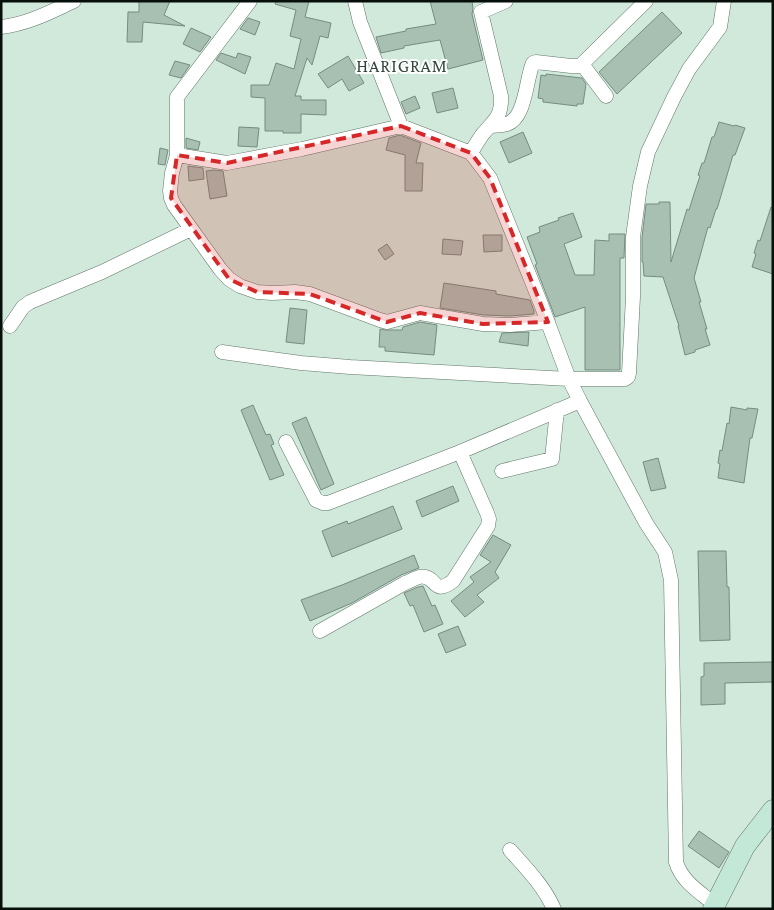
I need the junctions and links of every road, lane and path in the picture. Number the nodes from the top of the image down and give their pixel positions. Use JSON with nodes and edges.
{"nodes":[{"id":1,"x":74,"y":1,"type":"edge"},
{"id":2,"x":250,"y":1,"type":"edge"},
{"id":3,"x":355,"y":1,"type":"edge"},
{"id":4,"x":506,"y":1,"type":"edge"},
{"id":5,"x":646,"y":1,"type":"edge"},
{"id":6,"x":724,"y":1,"type":"edge"},
{"id":7,"x":479,"y":7,"type":"edge"},
{"id":8,"x":1,"y":27,"type":"edge"},
{"id":9,"x":582,"y":64,"type":"junction"},
{"id":10,"x":606,"y":96,"type":"dead end"},
{"id":11,"x":401,"y":126,"type":"junction"},
{"id":12,"x":491,"y":126,"type":"junction"},
{"id":13,"x":471,"y":153,"type":"junction"},
{"id":14,"x":177,"y":155,"type":"junction"},
{"id":15,"x":191,"y":229,"type":"junction"},
{"id":16,"x":548,"y":322,"type":"junction"},
{"id":17,"x":10,"y":326,"type":"dead end"},
{"id":18,"x":222,"y":352,"type":"dead end"},
{"id":19,"x":569,"y":379,"type":"junction"},
{"id":20,"x":580,"y":401,"type":"junction"},
{"id":21,"x":557,"y":410,"type":"junction"},
{"id":22,"x":286,"y":442,"type":"dead end"},
{"id":23,"x":460,"y":452,"type":"junction"},
{"id":24,"x":502,"y":471,"type":"dead end"},
{"id":25,"x":320,"y":631,"type":"dead end"},
{"id":26,"x":773,"y":810,"type":"edge"},
{"id":27,"x":510,"y":850,"type":"dead end"},
{"id":28,"x":714,"y":907,"type":"edge"},
{"id":29,"x":554,"y":909,"type":"edge"}],
"edges":[{"from":1,"to":8,"type":"street"},
{"from":2,"to":14,"type":"street"},
{"from":3,"to":11,"type":"street"},
{"from":4,"to":7,"type":"street"},
{"from":5,"to":9,"type":"street"},
{"from":6,"to":19,"type":"street"},
{"from":7,"to":12,"type":"street"},
{"from":9,"to":10,"type":"street"},
{"from":9,"to":12,"type":"street"},
{"from":11,"to":13,"type":"street"},
{"from":11,"to":14,"type":"street"},
{"from":12,"to":13,"type":"street"},
{"from":13,"to":16,"type":"street"},
{"from":14,"to":15,"type":"street"},
{"from":15,"to":16,"type":"street"},
{"from":15,"to":17,"type":"street"},
{"from":16,"to":19,"type":"street"},
{"from":18,"to":19,"type":"street"},
{"from":19,"to":20,"type":"street"},
{"from":20,"to":21,"type":"street"},
{"from":20,"to":28,"type":"street"},
{"from":21,"to":23,"type":"street"},
{"from":21,"to":24,"type":"street"},
{"from":22,"to":23,"type":"street"},
{"from":23,"to":25,"type":"street"},
{"from":26,"to":28,"type":"main road"},
{"from":27,"to":29,"type":"street"}]}
